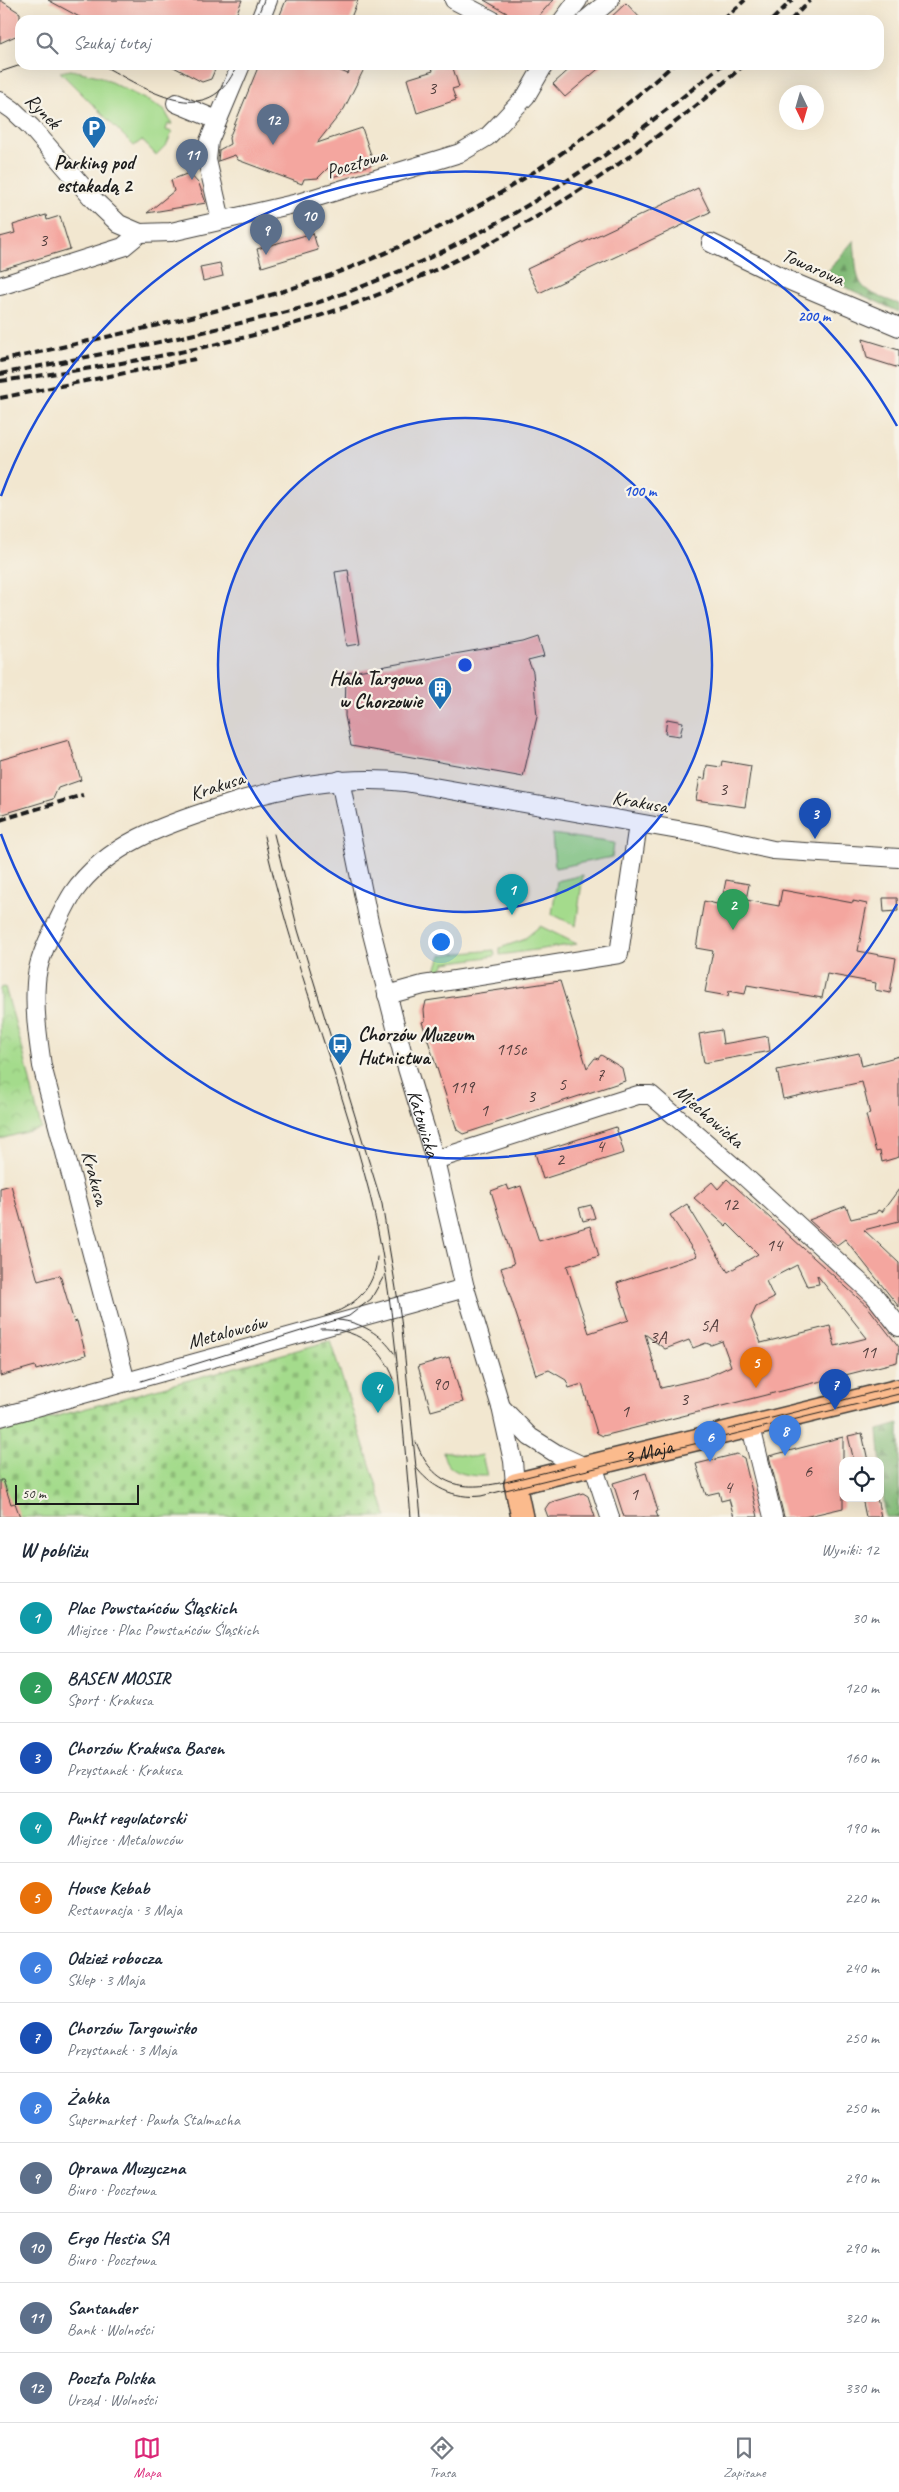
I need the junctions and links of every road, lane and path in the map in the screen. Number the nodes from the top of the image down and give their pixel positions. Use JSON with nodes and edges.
{"nodes":[{"id":1,"x":268,"y":0,"type":"edge"},
{"id":2,"x":454,"y":0,"type":"edge"},
{"id":3,"x":578,"y":0,"type":"edge"},
{"id":4,"x":610,"y":0,"type":"edge"},
{"id":5,"x":262,"y":15,"type":"edge"},
{"id":6,"x":482,"y":15,"type":"edge"},
{"id":7,"x":567,"y":15,"type":"edge"},
{"id":8,"x":592,"y":15,"type":"edge"},
{"id":9,"x":239,"y":70,"type":"edge"},
{"id":10,"x":541,"y":70,"type":"edge"},
{"id":11,"x":0,"y":101,"type":"edge"},
{"id":12,"x":176,"y":103,"type":"dead end"},
{"id":13,"x":217,"y":120,"type":"junction"},
{"id":14,"x":221,"y":220,"type":"junction"},
{"id":15,"x":140,"y":234,"type":"junction"},
{"id":16,"x":711,"y":243,"type":"dead end"},
{"id":17,"x":0,"y":286,"type":"edge"},
{"id":18,"x":899,"y":327,"type":"edge"},
{"id":19,"x":340,"y":780,"type":"junction"},
{"id":20,"x":638,"y":824,"type":"junction"},
{"id":21,"x":899,"y":858,"type":"edge"},
{"id":22,"x":387,"y":995,"type":"junction"},
{"id":23,"x":435,"y":1160,"type":"junction"},
{"id":24,"x":465,"y":1288,"type":"junction"},
{"id":25,"x":899,"y":1327,"type":"edge"},
{"id":26,"x":126,"y":1382,"type":"junction"},
{"id":27,"x":899,"y":1390,"type":"edge"},
{"id":28,"x":501,"y":1407,"type":"junction"},
{"id":29,"x":0,"y":1417,"type":"edge"},
{"id":30,"x":751,"y":1427,"type":"junction"},
{"id":31,"x":589,"y":1466,"type":"junction"},
{"id":32,"x":515,"y":1484,"type":"junction"},
{"id":33,"x":608,"y":1510,"type":"edge"},
{"id":34,"x":522,"y":1517,"type":"edge"},
{"id":35,"x":773,"y":1517,"type":"edge"}],
"edges":[{"from":1,"to":5,"type":"street"},
{"from":2,"to":6,"type":"street"},
{"from":3,"to":7,"type":"street"},
{"from":4,"to":8,"type":"street"},
{"from":9,"to":13,"type":"street"},
{"from":10,"to":14,"type":"street","name":"Pocztowa"},
{"from":11,"to":15,"type":"street","name":"Rynek"},
{"from":12,"to":13,"type":"street"},
{"from":13,"to":14,"type":"street"},
{"from":14,"to":15,"type":"street","name":"Pocztowa"},
{"from":15,"to":17,"type":"street"},
{"from":16,"to":18,"type":"street","name":"Towarowa"},
{"from":19,"to":20,"type":"street","name":"Krakusa"},
{"from":19,"to":22,"type":"street","name":"Katowicka"},
{"from":19,"to":26,"type":"street","name":"Krakusa"},
{"from":20,"to":21,"type":"street","name":"Krakusa"},
{"from":20,"to":22,"type":"street"},
{"from":22,"to":23,"type":"street","name":"Katowicka"},
{"from":23,"to":24,"type":"street","name":"Katowicka"},
{"from":23,"to":25,"type":"street","name":"Miechowicka"},
{"from":24,"to":26,"type":"street","name":"Metalowców"},
{"from":24,"to":28,"type":"street","name":"Katowicka"},
{"from":26,"to":29,"type":"street","name":"Metalowców"},
{"from":27,"to":30,"type":"main road","name":"3 Maja"},
{"from":28,"to":31,"type":"street","name":"Katowicka"},
{"from":28,"to":32,"type":"street","name":"Katowicka"},
{"from":30,"to":31,"type":"main road","name":"3 Maja"},
{"from":30,"to":35,"type":"street"},
{"from":31,"to":32,"type":"main road","name":"3 Maja"},
{"from":31,"to":33,"type":"street"},
{"from":32,"to":34,"type":"main road","name":"Katowicka"}]}
